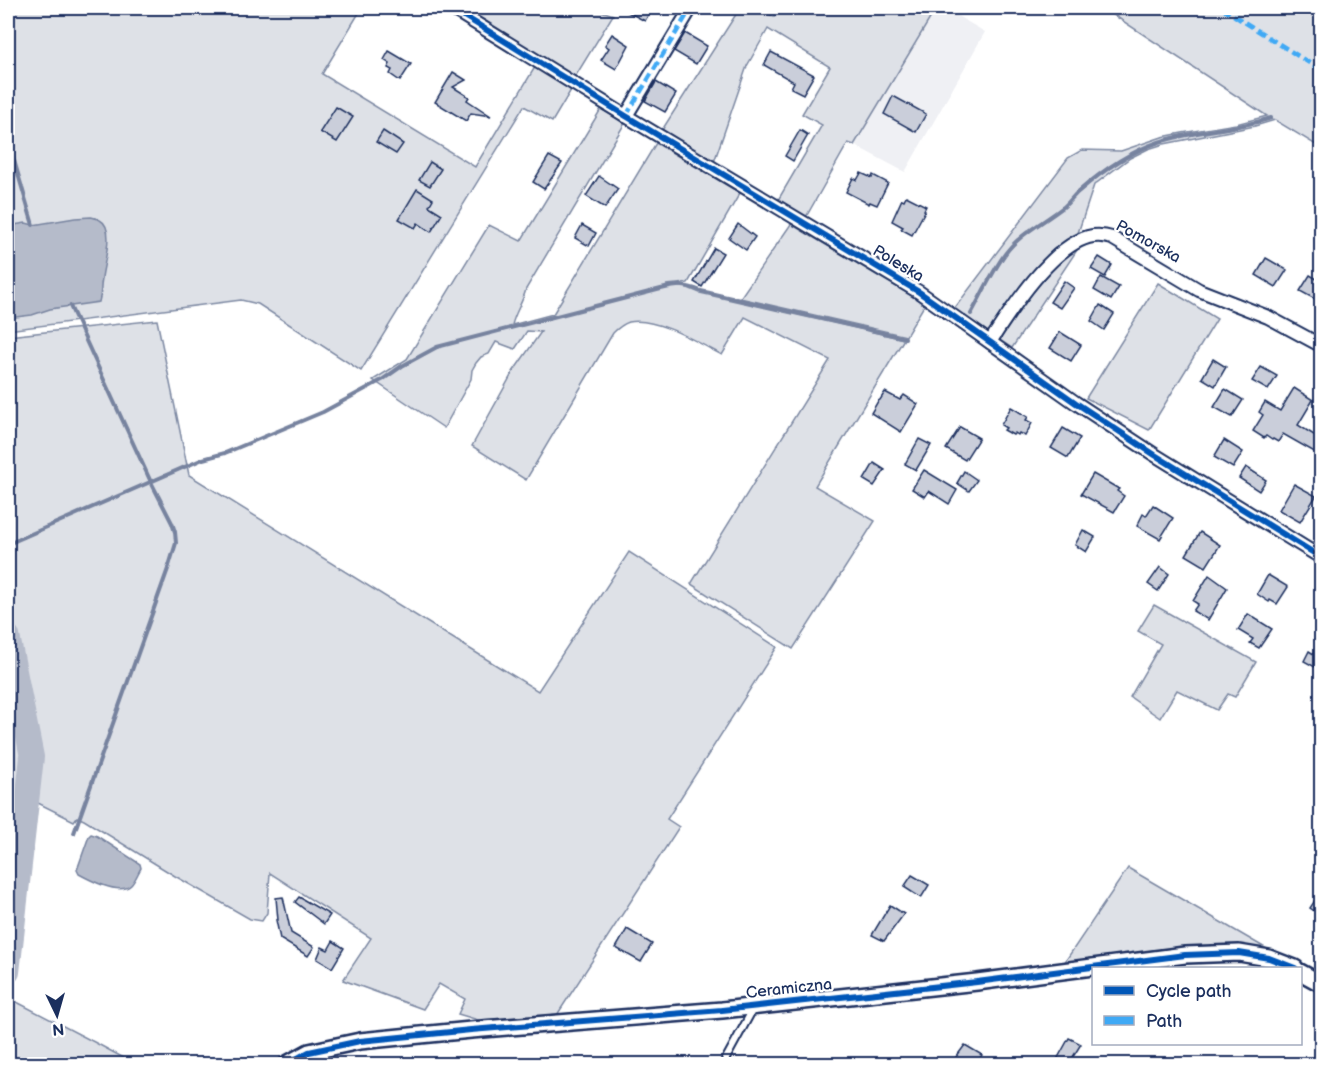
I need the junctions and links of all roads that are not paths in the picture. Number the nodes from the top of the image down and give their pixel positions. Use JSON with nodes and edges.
{"nodes":[{"id":1,"x":451,"y":8,"type":"edge"},
{"id":2,"x":691,"y":8,"type":"edge"},
{"id":3,"x":626,"y":116,"type":"junction"},
{"id":4,"x":990,"y":342,"type":"junction"},
{"id":5,"x":1322,"y":346,"type":"edge"},
{"id":6,"x":1322,"y":558,"type":"edge"},
{"id":7,"x":1290,"y":967,"type":"edge"},
{"id":8,"x":1302,"y":973,"type":"edge"},
{"id":9,"x":1322,"y":984,"type":"edge"},
{"id":10,"x":755,"y":1006,"type":"junction"},
{"id":11,"x":287,"y":1065,"type":"edge"},
{"id":12,"x":723,"y":1065,"type":"edge"}],
"edges":[{"from":1,"to":3,"type":"street","name":"Poleska"},
{"from":2,"to":3,"type":"street"},
{"from":3,"to":4,"type":"street","name":"Poleska"},
{"from":4,"to":5,"type":"street","name":"Pomorska"},
{"from":4,"to":6,"type":"street","name":"Poleska"},
{"from":7,"to":10,"type":"street","name":"Ceramiczna"},
{"from":8,"to":9,"type":"street"},
{"from":10,"to":11,"type":"street","name":"Ceramiczna"},
{"from":10,"to":12,"type":"lane"}]}
